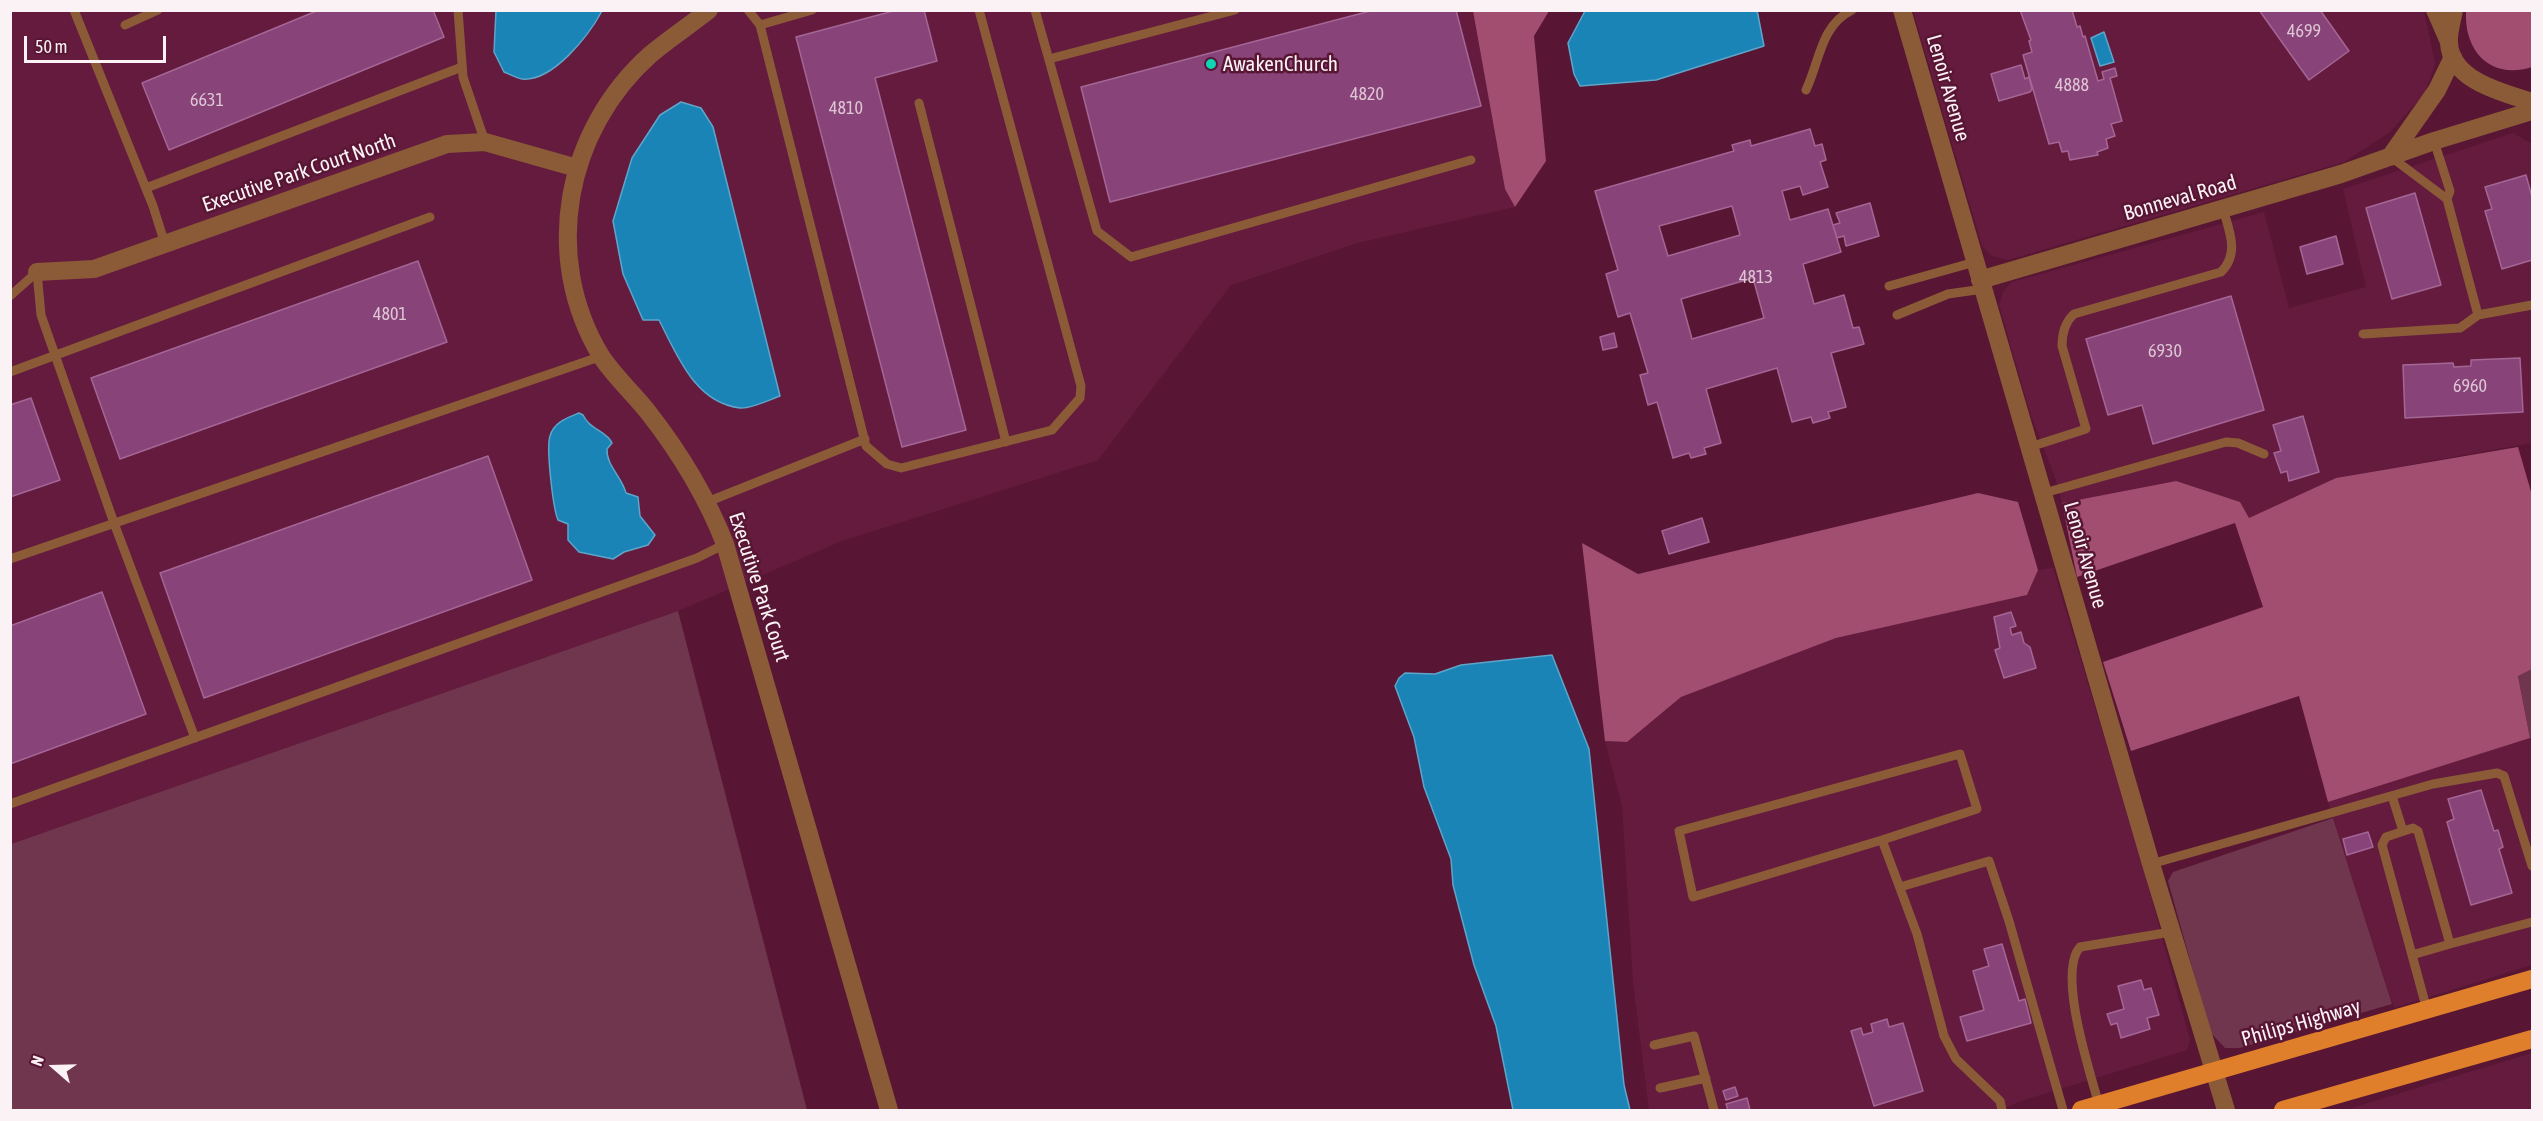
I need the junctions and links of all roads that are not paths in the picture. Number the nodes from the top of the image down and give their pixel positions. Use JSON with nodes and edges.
{"nodes":[{"id":1,"x":74,"y":10,"type":"edge"},
{"id":2,"x":158,"y":10,"type":"edge"},
{"id":3,"x":458,"y":10,"type":"edge"},
{"id":4,"x":709,"y":10,"type":"edge"},
{"id":5,"x":748,"y":10,"type":"edge"},
{"id":6,"x":812,"y":10,"type":"edge"},
{"id":7,"x":979,"y":10,"type":"edge"},
{"id":8,"x":1035,"y":10,"type":"edge"},
{"id":9,"x":1235,"y":10,"type":"edge"},
{"id":10,"x":1852,"y":10,"type":"edge"},
{"id":11,"x":1902,"y":10,"type":"edge"},
{"id":12,"x":2435,"y":10,"type":"edge"},
{"id":13,"x":2454,"y":10,"type":"edge"},
{"id":14,"x":125,"y":25,"type":"dead end"},
{"id":15,"x":760,"y":25,"type":"junction"},
{"id":16,"x":2451,"y":50,"type":"junction"},
{"id":17,"x":1048,"y":59,"type":"junction"},
{"id":18,"x":462,"y":67,"type":"junction"},
{"id":19,"x":1806,"y":90,"type":"dead end"},
{"id":20,"x":2528,"y":98,"type":"edge"},
{"id":21,"x":919,"y":103,"type":"dead end"},
{"id":22,"x":2532,"y":111,"type":"edge"},
{"id":23,"x":2434,"y":141,"type":"junction"},
{"id":24,"x":485,"y":142,"type":"junction"},
{"id":25,"x":2390,"y":156,"type":"junction"},
{"id":26,"x":1470,"y":160,"type":"dead end"},
{"id":27,"x":577,"y":168,"type":"junction"},
{"id":28,"x":146,"y":189,"type":"junction"},
{"id":29,"x":2447,"y":199,"type":"junction"},
{"id":30,"x":2223,"y":209,"type":"junction"},
{"id":31,"x":430,"y":217,"type":"dead end"},
{"id":32,"x":165,"y":244,"type":"junction"},
{"id":33,"x":1975,"y":262,"type":"junction"},
{"id":34,"x":37,"y":272,"type":"junction"},
{"id":35,"x":1982,"y":285,"type":"junction"},
{"id":36,"x":1888,"y":286,"type":"dead end"},
{"id":37,"x":10,"y":296,"type":"edge"},
{"id":38,"x":2532,"y":305,"type":"edge"},
{"id":39,"x":1897,"y":315,"type":"dead end"},
{"id":40,"x":2478,"y":315,"type":"junction"},
{"id":41,"x":2363,"y":334,"type":"dead end"},
{"id":42,"x":55,"y":356,"type":"junction"},
{"id":43,"x":602,"y":356,"type":"junction"},
{"id":44,"x":10,"y":372,"type":"edge"},
{"id":45,"x":865,"y":439,"type":"junction"},
{"id":46,"x":1006,"y":442,"type":"junction"},
{"id":47,"x":2030,"y":447,"type":"junction"},
{"id":48,"x":2264,"y":454,"type":"dead end"},
{"id":49,"x":2044,"y":493,"type":"junction"},
{"id":50,"x":707,"y":502,"type":"junction"},
{"id":51,"x":114,"y":523,"type":"junction"},
{"id":52,"x":725,"y":544,"type":"junction"},
{"id":53,"x":10,"y":559,"type":"edge"},
{"id":54,"x":195,"y":738,"type":"junction"},
{"id":55,"x":2392,"y":796,"type":"junction"},
{"id":56,"x":10,"y":804,"type":"edge"},
{"id":57,"x":2403,"y":831,"type":"junction"},
{"id":58,"x":1882,"y":840,"type":"junction"},
{"id":59,"x":2151,"y":864,"type":"junction"},
{"id":60,"x":2532,"y":867,"type":"edge"},
{"id":61,"x":1900,"y":887,"type":"junction"},
{"id":62,"x":2532,"y":922,"type":"edge"},
{"id":63,"x":2171,"y":932,"type":"junction"},
{"id":64,"x":2450,"y":944,"type":"junction"},
{"id":65,"x":2412,"y":955,"type":"junction"},
{"id":66,"x":2532,"y":979,"type":"edge"},
{"id":67,"x":2427,"y":1010,"type":"junction"},
{"id":68,"x":2532,"y":1039,"type":"edge"},
{"id":69,"x":1654,"y":1045,"type":"dead end"},
{"id":70,"x":2214,"y":1072,"type":"junction"},
{"id":71,"x":1706,"y":1078,"type":"junction"},
{"id":72,"x":1660,"y":1088,"type":"dead end"},
{"id":73,"x":2090,"y":1108,"type":"edge"},
{"id":74,"x":890,"y":1110,"type":"edge"},
{"id":75,"x":1714,"y":1110,"type":"edge"},
{"id":76,"x":2002,"y":1110,"type":"edge"},
{"id":77,"x":2063,"y":1110,"type":"edge"},
{"id":78,"x":2226,"y":1110,"type":"edge"},
{"id":79,"x":2283,"y":1110,"type":"edge"}],
"edges":[{"from":1,"to":28,"type":"lane"},
{"from":2,"to":14,"type":"lane"},
{"from":3,"to":18,"type":"lane"},
{"from":4,"to":27,"type":"street","name":"Executive Park Court"},
{"from":5,"to":15,"type":"lane"},
{"from":6,"to":15,"type":"lane"},
{"from":7,"to":46,"type":"lane"},
{"from":8,"to":17,"type":"lane"},
{"from":9,"to":17,"type":"lane"},
{"from":10,"to":19,"type":"lane"},
{"from":11,"to":33,"type":"street","name":"Lenoir Avenue"},
{"from":12,"to":16,"type":"street"},
{"from":13,"to":16,"type":"street"},
{"from":15,"to":45,"type":"lane"},
{"from":16,"to":20,"type":"street"},
{"from":16,"to":25,"type":"street"},
{"from":17,"to":26,"type":"lane"},
{"from":18,"to":24,"type":"lane"},
{"from":18,"to":28,"type":"lane"},
{"from":21,"to":46,"type":"lane"},
{"from":22,"to":23,"type":"street","name":"Bonneval Road"},
{"from":23,"to":25,"type":"street","name":"Bonneval Road"},
{"from":23,"to":29,"type":"lane"},
{"from":24,"to":27,"type":"street","name":"Executive Park Court North"},
{"from":24,"to":32,"type":"street","name":"Executive Park Court North"},
{"from":25,"to":29,"type":"lane"},
{"from":25,"to":30,"type":"street","name":"Bonneval Road"},
{"from":27,"to":43,"type":"street","name":"Executive Park Court"},
{"from":28,"to":32,"type":"lane"},
{"from":29,"to":40,"type":"lane"},
{"from":30,"to":35,"type":"street","name":"Bonneval Road"},
{"from":30,"to":47,"type":"lane"},
{"from":31,"to":42,"type":"lane"},
{"from":32,"to":34,"type":"street","name":"Executive Park Court North"},
{"from":33,"to":35,"type":"street","name":"Lenoir Avenue"},
{"from":33,"to":36,"type":"lane"},
{"from":34,"to":37,"type":"lane"},
{"from":34,"to":42,"type":"lane"},
{"from":35,"to":39,"type":"lane"},
{"from":35,"to":47,"type":"street","name":"Lenoir Avenue"},
{"from":38,"to":40,"type":"lane"},
{"from":40,"to":41,"type":"lane"},
{"from":42,"to":44,"type":"lane"},
{"from":42,"to":51,"type":"lane"},
{"from":43,"to":50,"type":"street","name":"Executive Park Court"},
{"from":43,"to":51,"type":"lane"},
{"from":45,"to":46,"type":"lane"},
{"from":45,"to":50,"type":"lane"},
{"from":47,"to":49,"type":"street","name":"Lenoir Avenue"},
{"from":48,"to":49,"type":"lane"},
{"from":49,"to":59,"type":"street","name":"Lenoir Avenue"},
{"from":50,"to":52,"type":"street","name":"Executive Park Court"},
{"from":51,"to":53,"type":"lane"},
{"from":51,"to":54,"type":"lane"},
{"from":52,"to":54,"type":"lane"},
{"from":52,"to":74,"type":"street","name":"Executive Park Court"},
{"from":54,"to":56,"type":"lane"},
{"from":55,"to":57,"type":"lane"},
{"from":55,"to":59,"type":"lane"},
{"from":55,"to":60,"type":"lane"},
{"from":57,"to":64,"type":"lane"},
{"from":57,"to":65,"type":"lane"},
{"from":58,"to":58,"type":"lane"},
{"from":58,"to":61,"type":"lane"},
{"from":59,"to":63,"type":"street","name":"Lenoir Avenue"},
{"from":61,"to":76,"type":"lane"},
{"from":61,"to":77,"type":"lane"},
{"from":62,"to":64,"type":"lane"},
{"from":63,"to":70,"type":"street","name":"Lenoir Avenue"},
{"from":63,"to":73,"type":"lane"},
{"from":64,"to":65,"type":"lane"},
{"from":65,"to":67,"type":"lane"},
{"from":66,"to":67,"type":"main road","name":"Philips Highway"},
{"from":67,"to":70,"type":"main road","name":"Philips Highway"},
{"from":68,"to":79,"type":"main road"},
{"from":69,"to":71,"type":"lane"},
{"from":70,"to":73,"type":"main road","name":"Philips Highway"},
{"from":70,"to":78,"type":"street","name":"Lenoir Avenue"},
{"from":71,"to":72,"type":"lane"},
{"from":71,"to":75,"type":"lane"}]}
